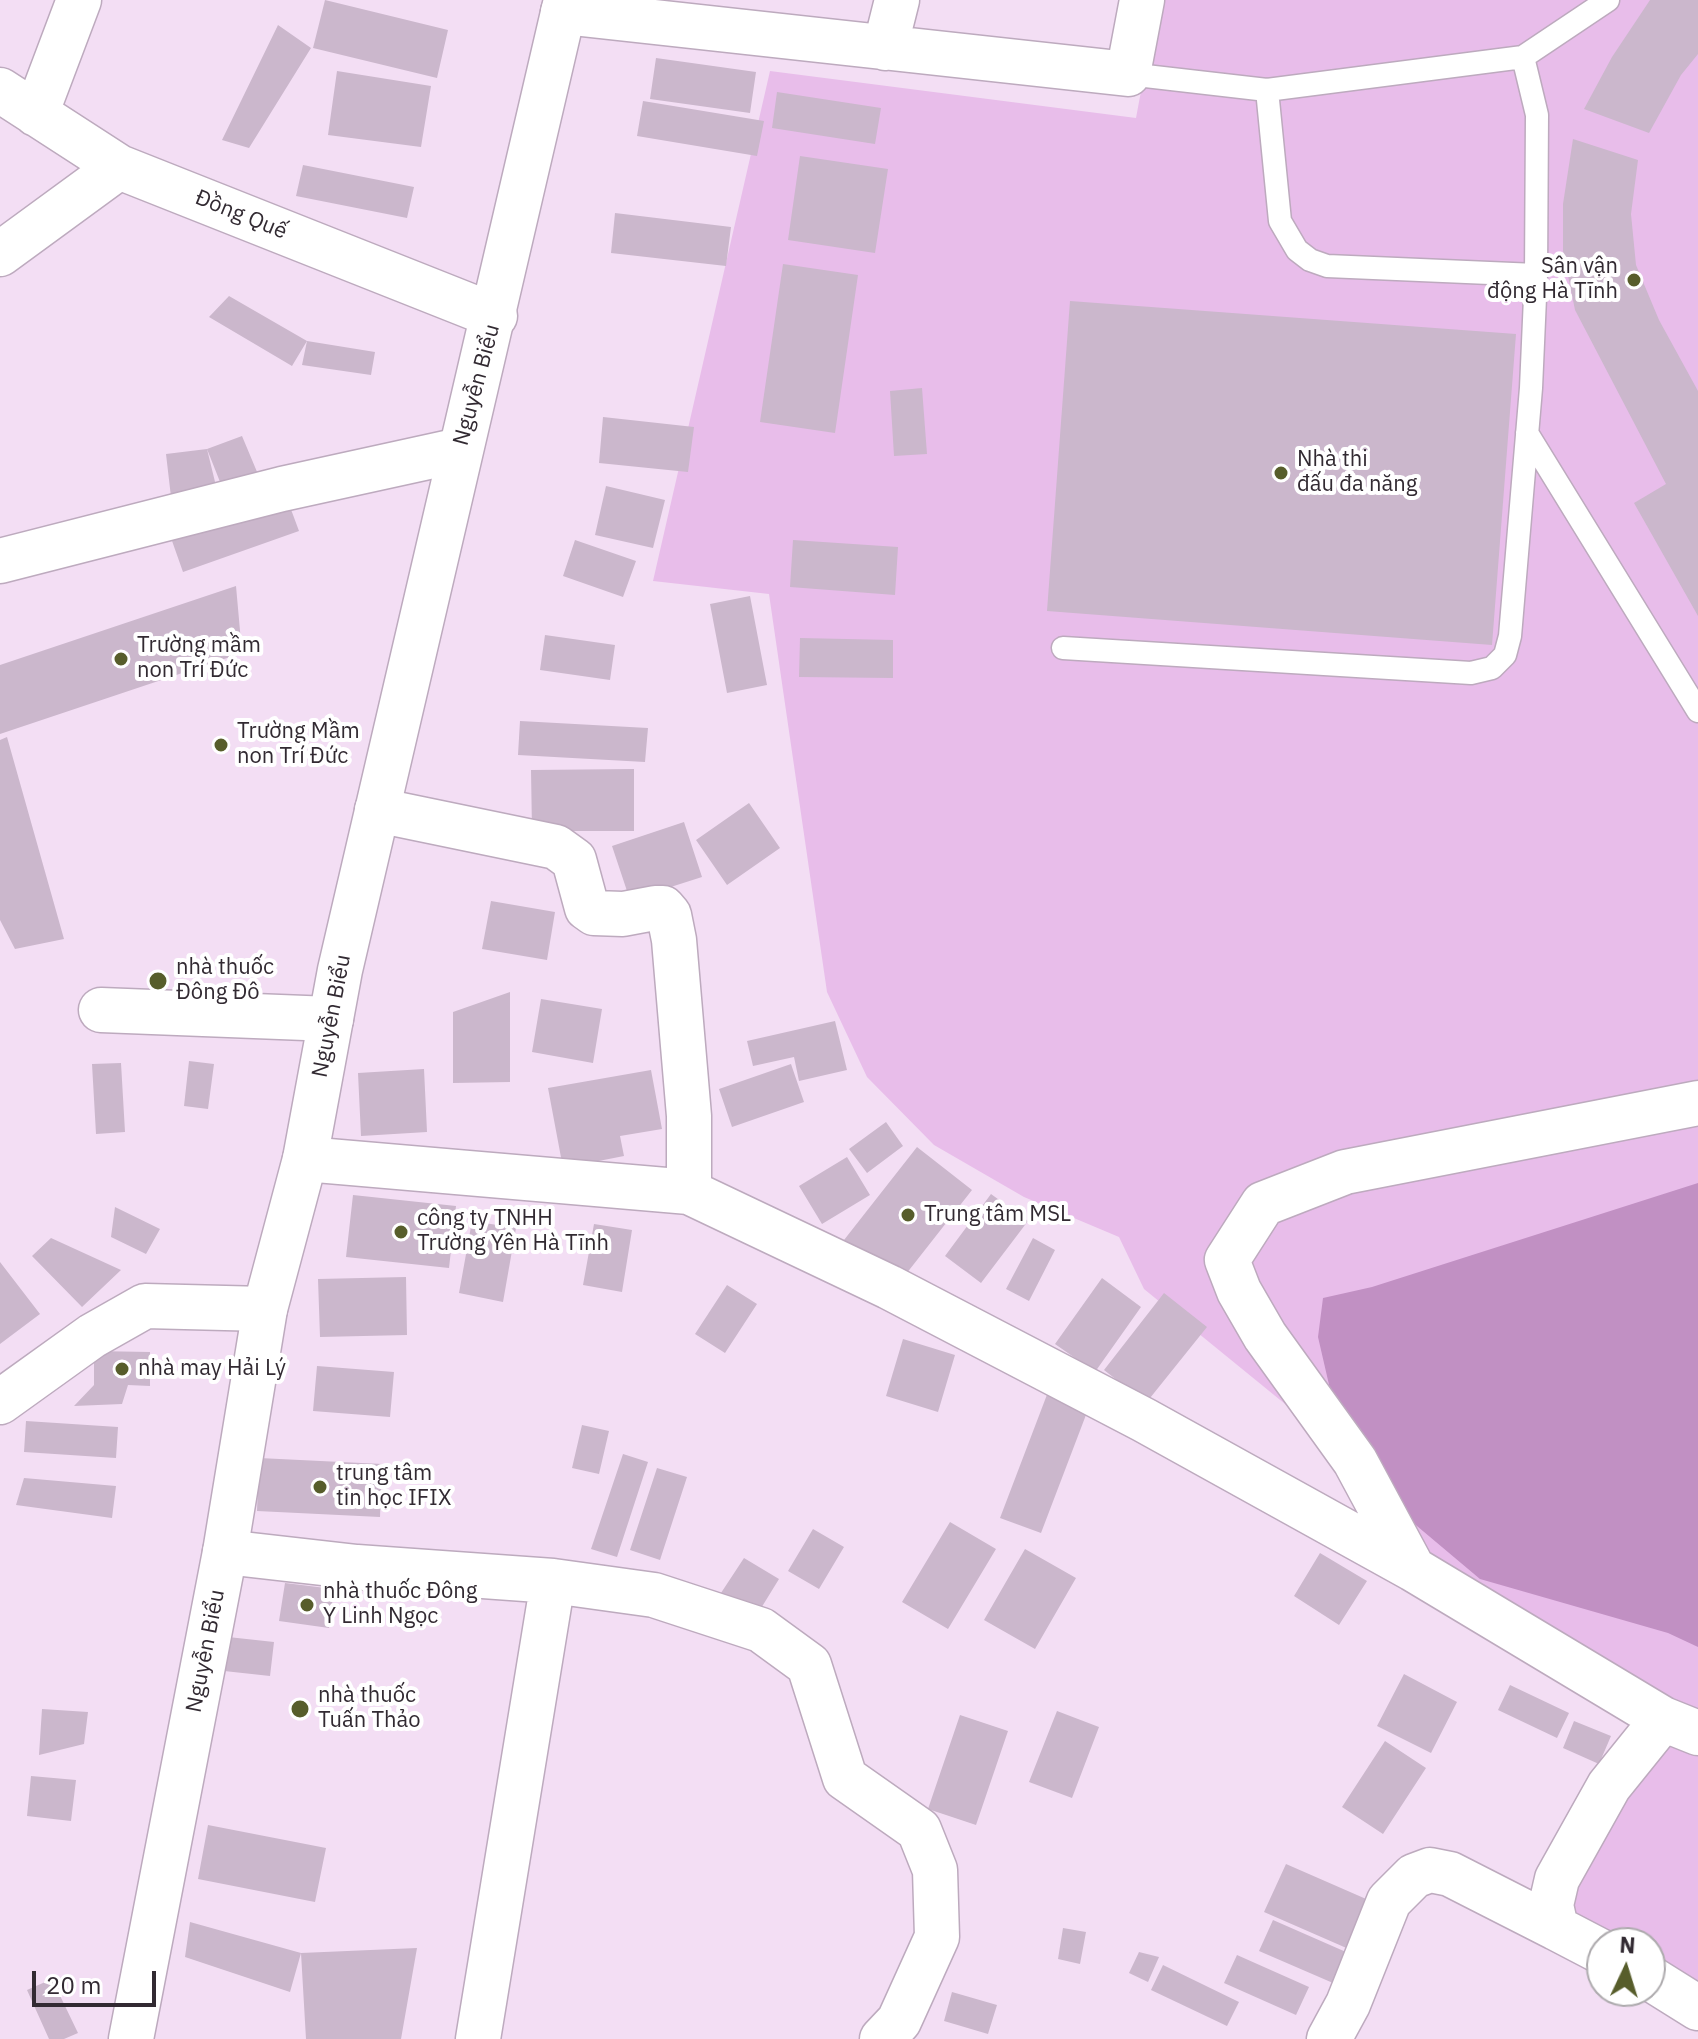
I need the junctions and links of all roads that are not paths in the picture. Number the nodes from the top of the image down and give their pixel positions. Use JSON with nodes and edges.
{"nodes":[{"id":1,"x":79,"y":0,"type":"edge"},
{"id":2,"x":897,"y":0,"type":"edge"},
{"id":3,"x":1142,"y":0,"type":"edge"},
{"id":4,"x":1608,"y":0,"type":"edge"},
{"id":5,"x":565,"y":6,"type":"edge"},
{"id":6,"x":885,"y":48,"type":"junction"},
{"id":7,"x":1523,"y":57,"type":"junction"},
{"id":8,"x":1128,"y":74,"type":"junction"},
{"id":9,"x":0,"y":90,"type":"edge"},
{"id":10,"x":1267,"y":90,"type":"junction"},
{"id":11,"x":36,"y":114,"type":"junction"},
{"id":12,"x":119,"y":167,"type":"junction"},
{"id":13,"x":0,"y":254,"type":"edge"},
{"id":14,"x":1536,"y":275,"type":"junction"},
{"id":15,"x":495,"y":316,"type":"junction"},
{"id":16,"x":1527,"y":433,"type":"junction"},
{"id":17,"x":460,"y":450,"type":"junction"},
{"id":18,"x":0,"y":561,"type":"edge"},
{"id":19,"x":1063,"y":648,"type":"dead end"},
{"id":20,"x":1698,"y":711,"type":"edge"},
{"id":21,"x":377,"y":810,"type":"junction"},
{"id":22,"x":101,"y":1010,"type":"dead end"},
{"id":23,"x":331,"y":1019,"type":"junction"},
{"id":24,"x":1698,"y":1103,"type":"edge"},
{"id":25,"x":305,"y":1159,"type":"junction"},
{"id":26,"x":689,"y":1192,"type":"junction"},
{"id":27,"x":265,"y":1309,"type":"junction"},
{"id":28,"x":0,"y":1402,"type":"edge"},
{"id":29,"x":225,"y":1552,"type":"junction"},
{"id":30,"x":1413,"y":1569,"type":"junction"},
{"id":31,"x":553,"y":1581,"type":"junction"},
{"id":32,"x":1681,"y":1726,"type":"edge"},
{"id":33,"x":1556,"y":1928,"type":"junction"},
{"id":34,"x":1586,"y":1944,"type":"edge"},
{"id":35,"x":1666,"y":1988,"type":"edge"},
{"id":36,"x":1698,"y":2008,"type":"edge"},
{"id":37,"x":131,"y":2039,"type":"edge"},
{"id":38,"x":478,"y":2039,"type":"edge"},
{"id":39,"x":882,"y":2039,"type":"edge"},
{"id":40,"x":1329,"y":2039,"type":"edge"}],
"edges":[{"from":1,"to":11,"type":"street"},
{"from":2,"to":6,"type":"street"},
{"from":3,"to":8,"type":"street"},
{"from":4,"to":7,"type":"lane"},
{"from":5,"to":6,"type":"street"},
{"from":5,"to":15,"type":"street","name":"Nguyễn Biểu"},
{"from":6,"to":8,"type":"street"},
{"from":7,"to":10,"type":"lane"},
{"from":7,"to":14,"type":"lane"},
{"from":8,"to":10,"type":"lane"},
{"from":9,"to":11,"type":"street","name":"Đồng Quế"},
{"from":10,"to":14,"type":"lane"},
{"from":11,"to":12,"type":"street","name":"Đồng Quế"},
{"from":12,"to":13,"type":"street"},
{"from":12,"to":15,"type":"street","name":"Đồng Quế"},
{"from":14,"to":16,"type":"lane"},
{"from":15,"to":17,"type":"street","name":"Nguyễn Biểu"},
{"from":16,"to":19,"type":"lane"},
{"from":16,"to":20,"type":"lane"},
{"from":17,"to":18,"type":"street"},
{"from":17,"to":21,"type":"street","name":"Nguyễn Biểu"},
{"from":21,"to":23,"type":"street","name":"Nguyễn Biểu"},
{"from":21,"to":26,"type":"street"},
{"from":22,"to":23,"type":"street"},
{"from":23,"to":25,"type":"street","name":"Nguyễn Biểu"},
{"from":24,"to":30,"type":"street"},
{"from":25,"to":26,"type":"street"},
{"from":25,"to":27,"type":"street","name":"Nguyễn Biểu"},
{"from":26,"to":30,"type":"street"},
{"from":27,"to":28,"type":"street"},
{"from":27,"to":29,"type":"street","name":"Nguyễn Biểu"},
{"from":29,"to":31,"type":"street"},
{"from":29,"to":37,"type":"street","name":"Nguyễn Biểu"},
{"from":30,"to":32,"type":"street"},
{"from":31,"to":38,"type":"street"},
{"from":31,"to":39,"type":"street"},
{"from":32,"to":33,"type":"street"},
{"from":33,"to":34,"type":"street"},
{"from":33,"to":40,"type":"street"},
{"from":35,"to":36,"type":"street"}]}
